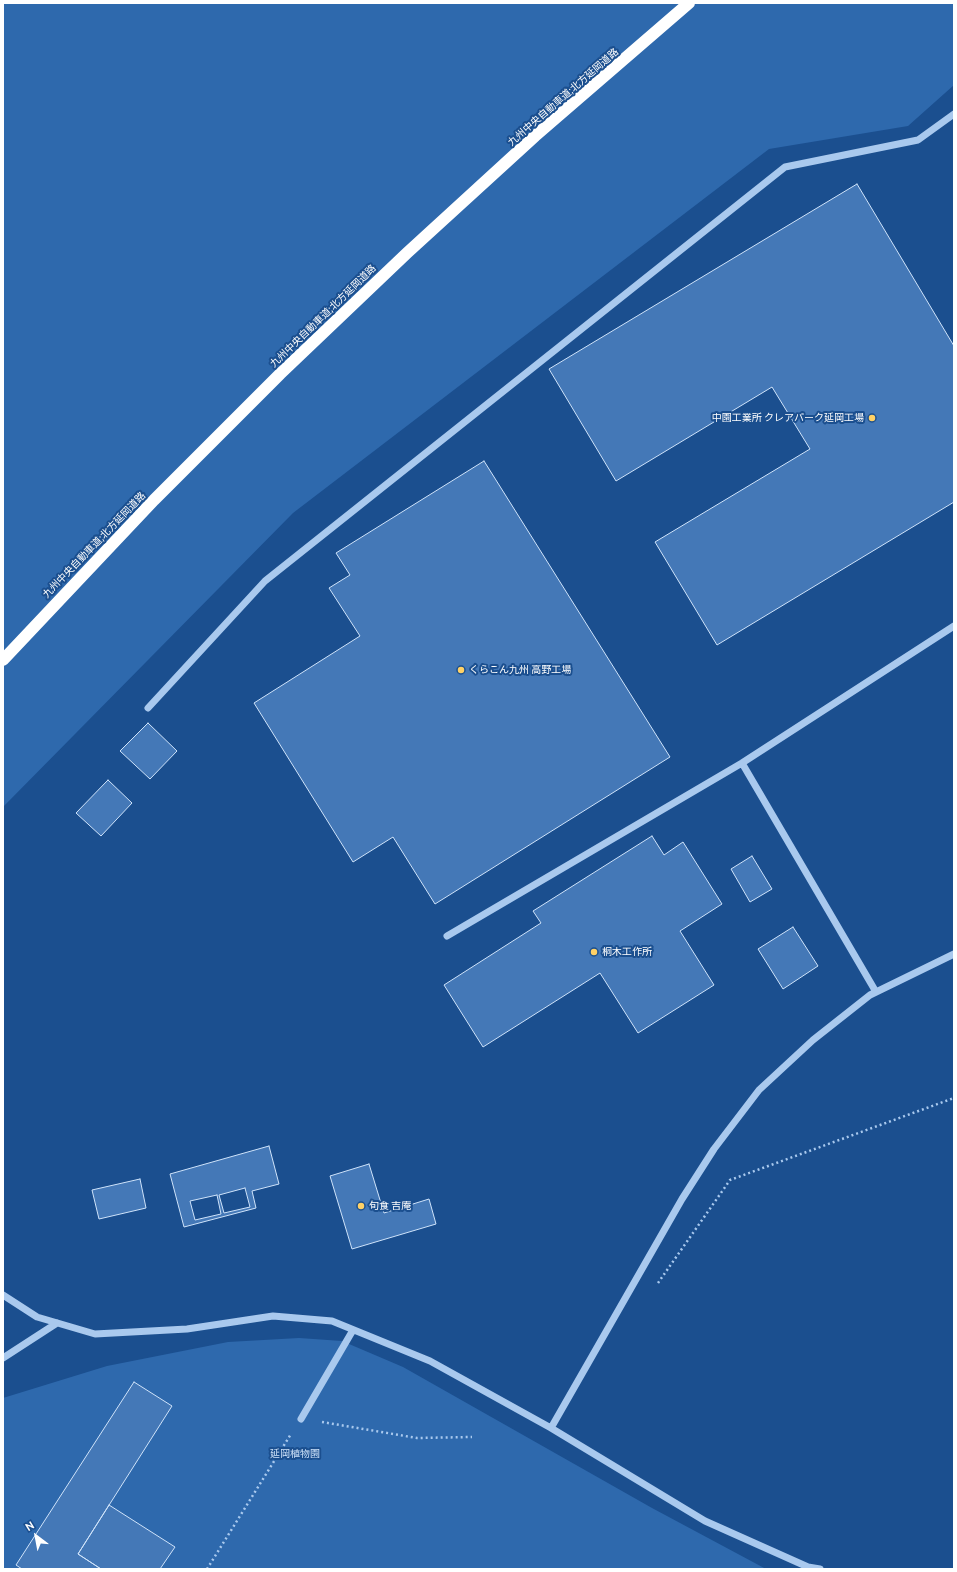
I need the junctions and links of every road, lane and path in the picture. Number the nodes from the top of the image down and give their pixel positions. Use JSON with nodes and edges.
{"nodes":[{"id":1,"x":687,"y":6,"type":"edge"},
{"id":2,"x":954,"y":114,"type":"edge"},
{"id":3,"x":954,"y":626,"type":"edge"},
{"id":4,"x":3,"y":660,"type":"edge"},
{"id":5,"x":148,"y":708,"type":"dead end"},
{"id":6,"x":742,"y":763,"type":"junction"},
{"id":7,"x":447,"y":936,"type":"dead end"},
{"id":8,"x":954,"y":954,"type":"edge"},
{"id":9,"x":876,"y":992,"type":"junction"},
{"id":10,"x":954,"y":1098,"type":"edge"},
{"id":11,"x":655,"y":1287,"type":"dead end"},
{"id":12,"x":3,"y":1295,"type":"edge"},
{"id":13,"x":57,"y":1323,"type":"junction"},
{"id":14,"x":353,"y":1330,"type":"junction"},
{"id":15,"x":3,"y":1358,"type":"edge"},
{"id":16,"x":300,"y":1419,"type":"junction"},
{"id":17,"x":551,"y":1428,"type":"junction"},
{"id":18,"x":472,"y":1438,"type":"dead end"},
{"id":19,"x":207,"y":1569,"type":"edge"},
{"id":20,"x":820,"y":1569,"type":"edge"}],
"edges":[{"from":1,"to":4,"type":"highway","name":"九州中央自動車道;北方延岡道路"},
{"from":2,"to":5,"type":"street"},
{"from":3,"to":6,"type":"street"},
{"from":6,"to":7,"type":"street"},
{"from":6,"to":9,"type":"street"},
{"from":8,"to":9,"type":"street"},
{"from":9,"to":17,"type":"street"},
{"from":10,"to":11,"type":"path"},
{"from":12,"to":13,"type":"street"},
{"from":13,"to":14,"type":"street"},
{"from":13,"to":15,"type":"street"},
{"from":14,"to":16,"type":"street"},
{"from":14,"to":17,"type":"street"},
{"from":16,"to":18,"type":"path"},
{"from":16,"to":19,"type":"path"},
{"from":17,"to":20,"type":"street"}]}
